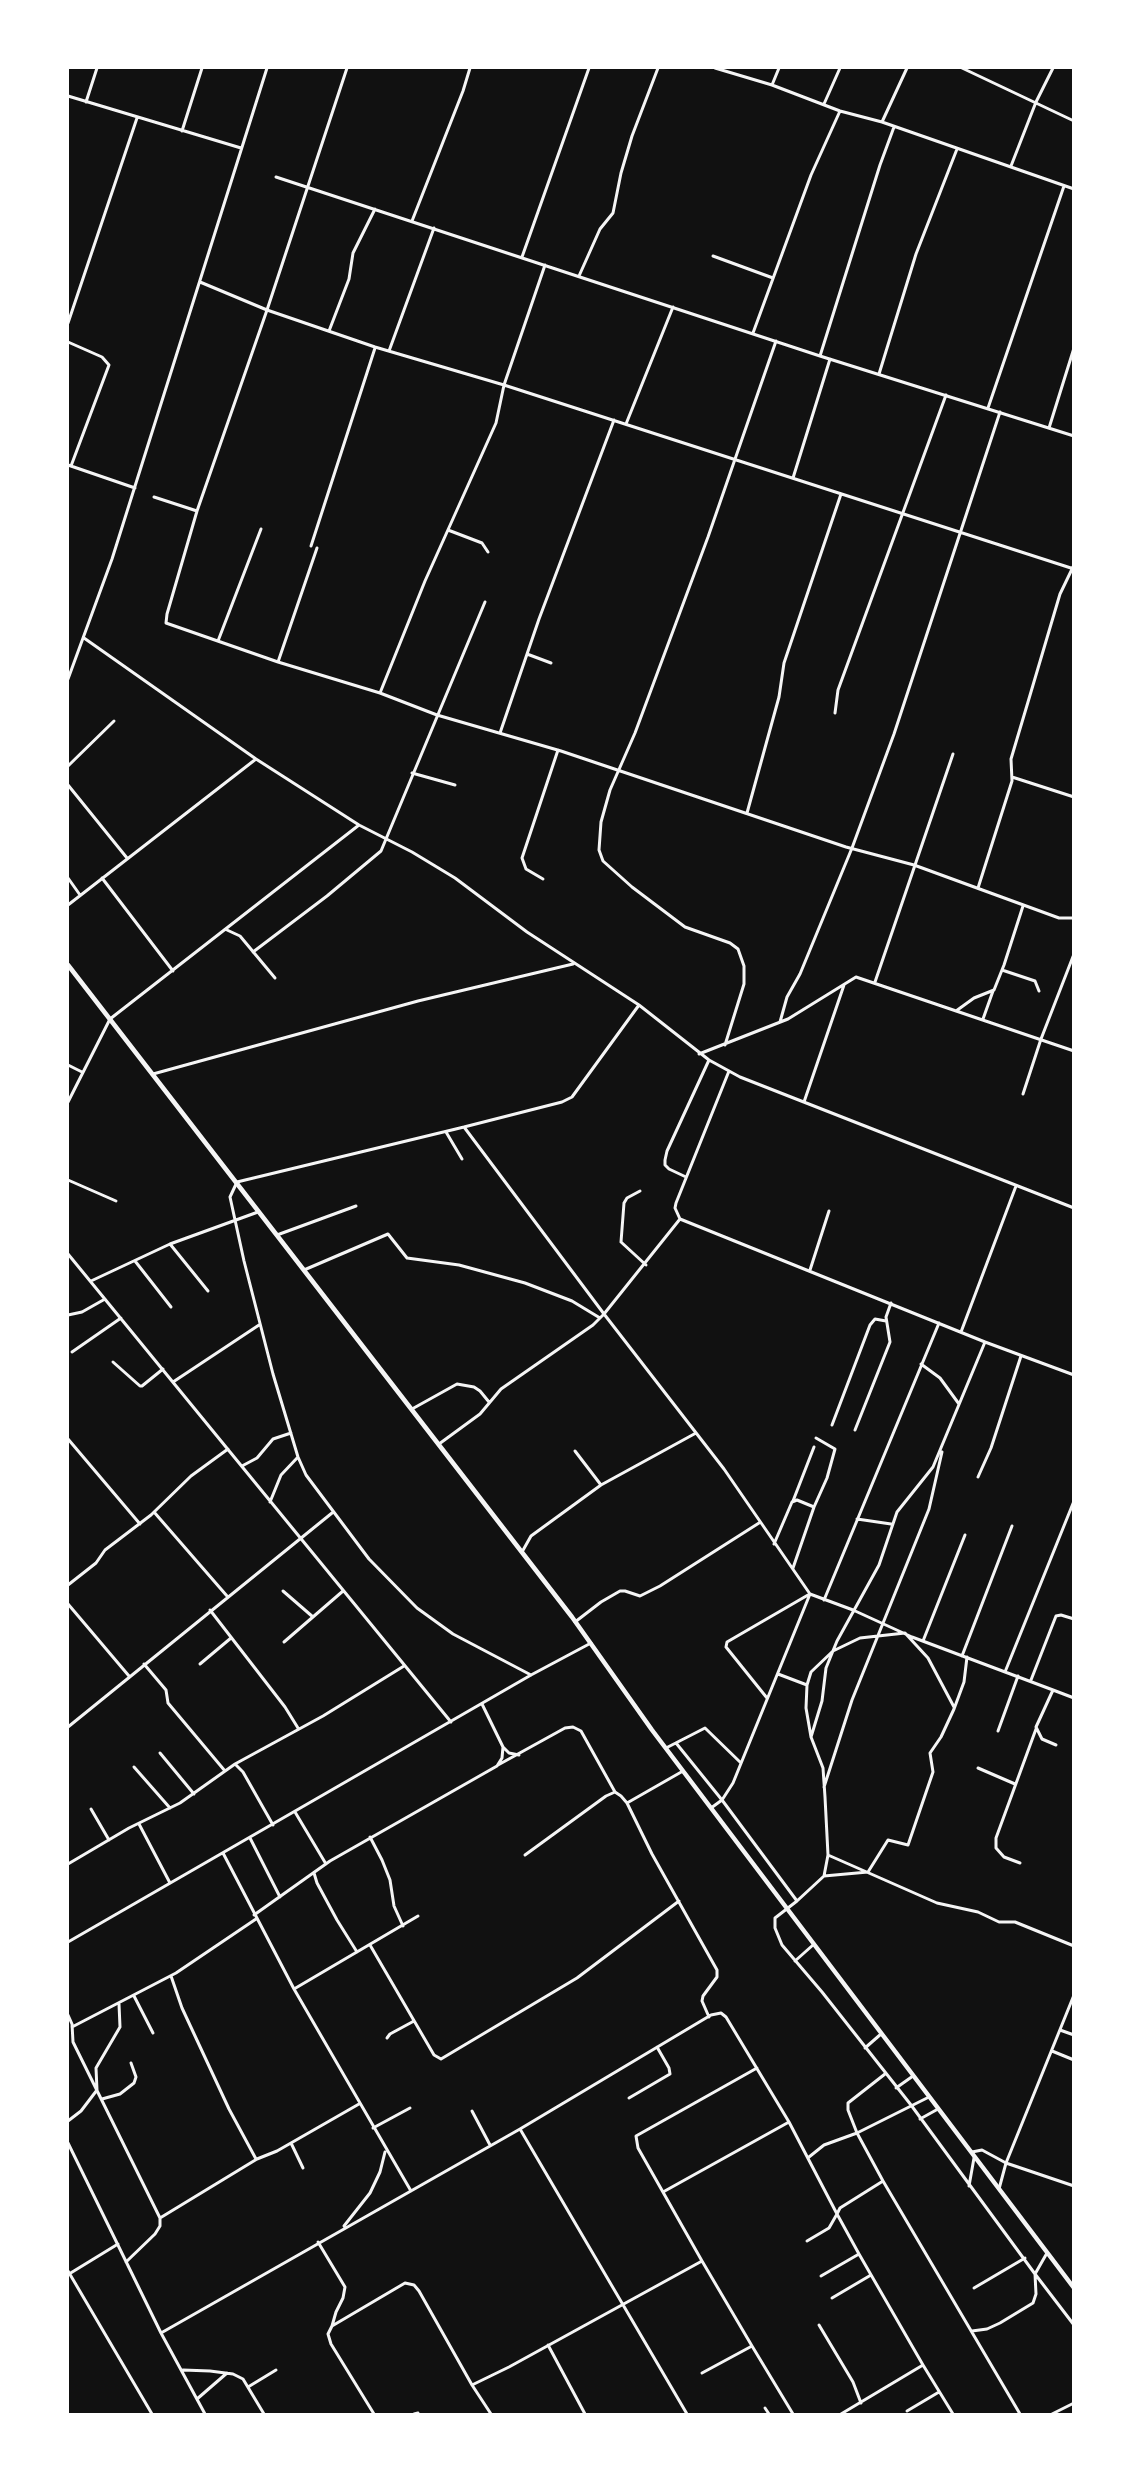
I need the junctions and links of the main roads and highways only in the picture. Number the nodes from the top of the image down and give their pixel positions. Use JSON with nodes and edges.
{"nodes":[{"id":1,"x":68,"y":965,"type":"edge"},
{"id":2,"x":1074,"y":2288,"type":"edge"}],
"edges":[{"from":1,"to":2,"type":"highway"}]}
